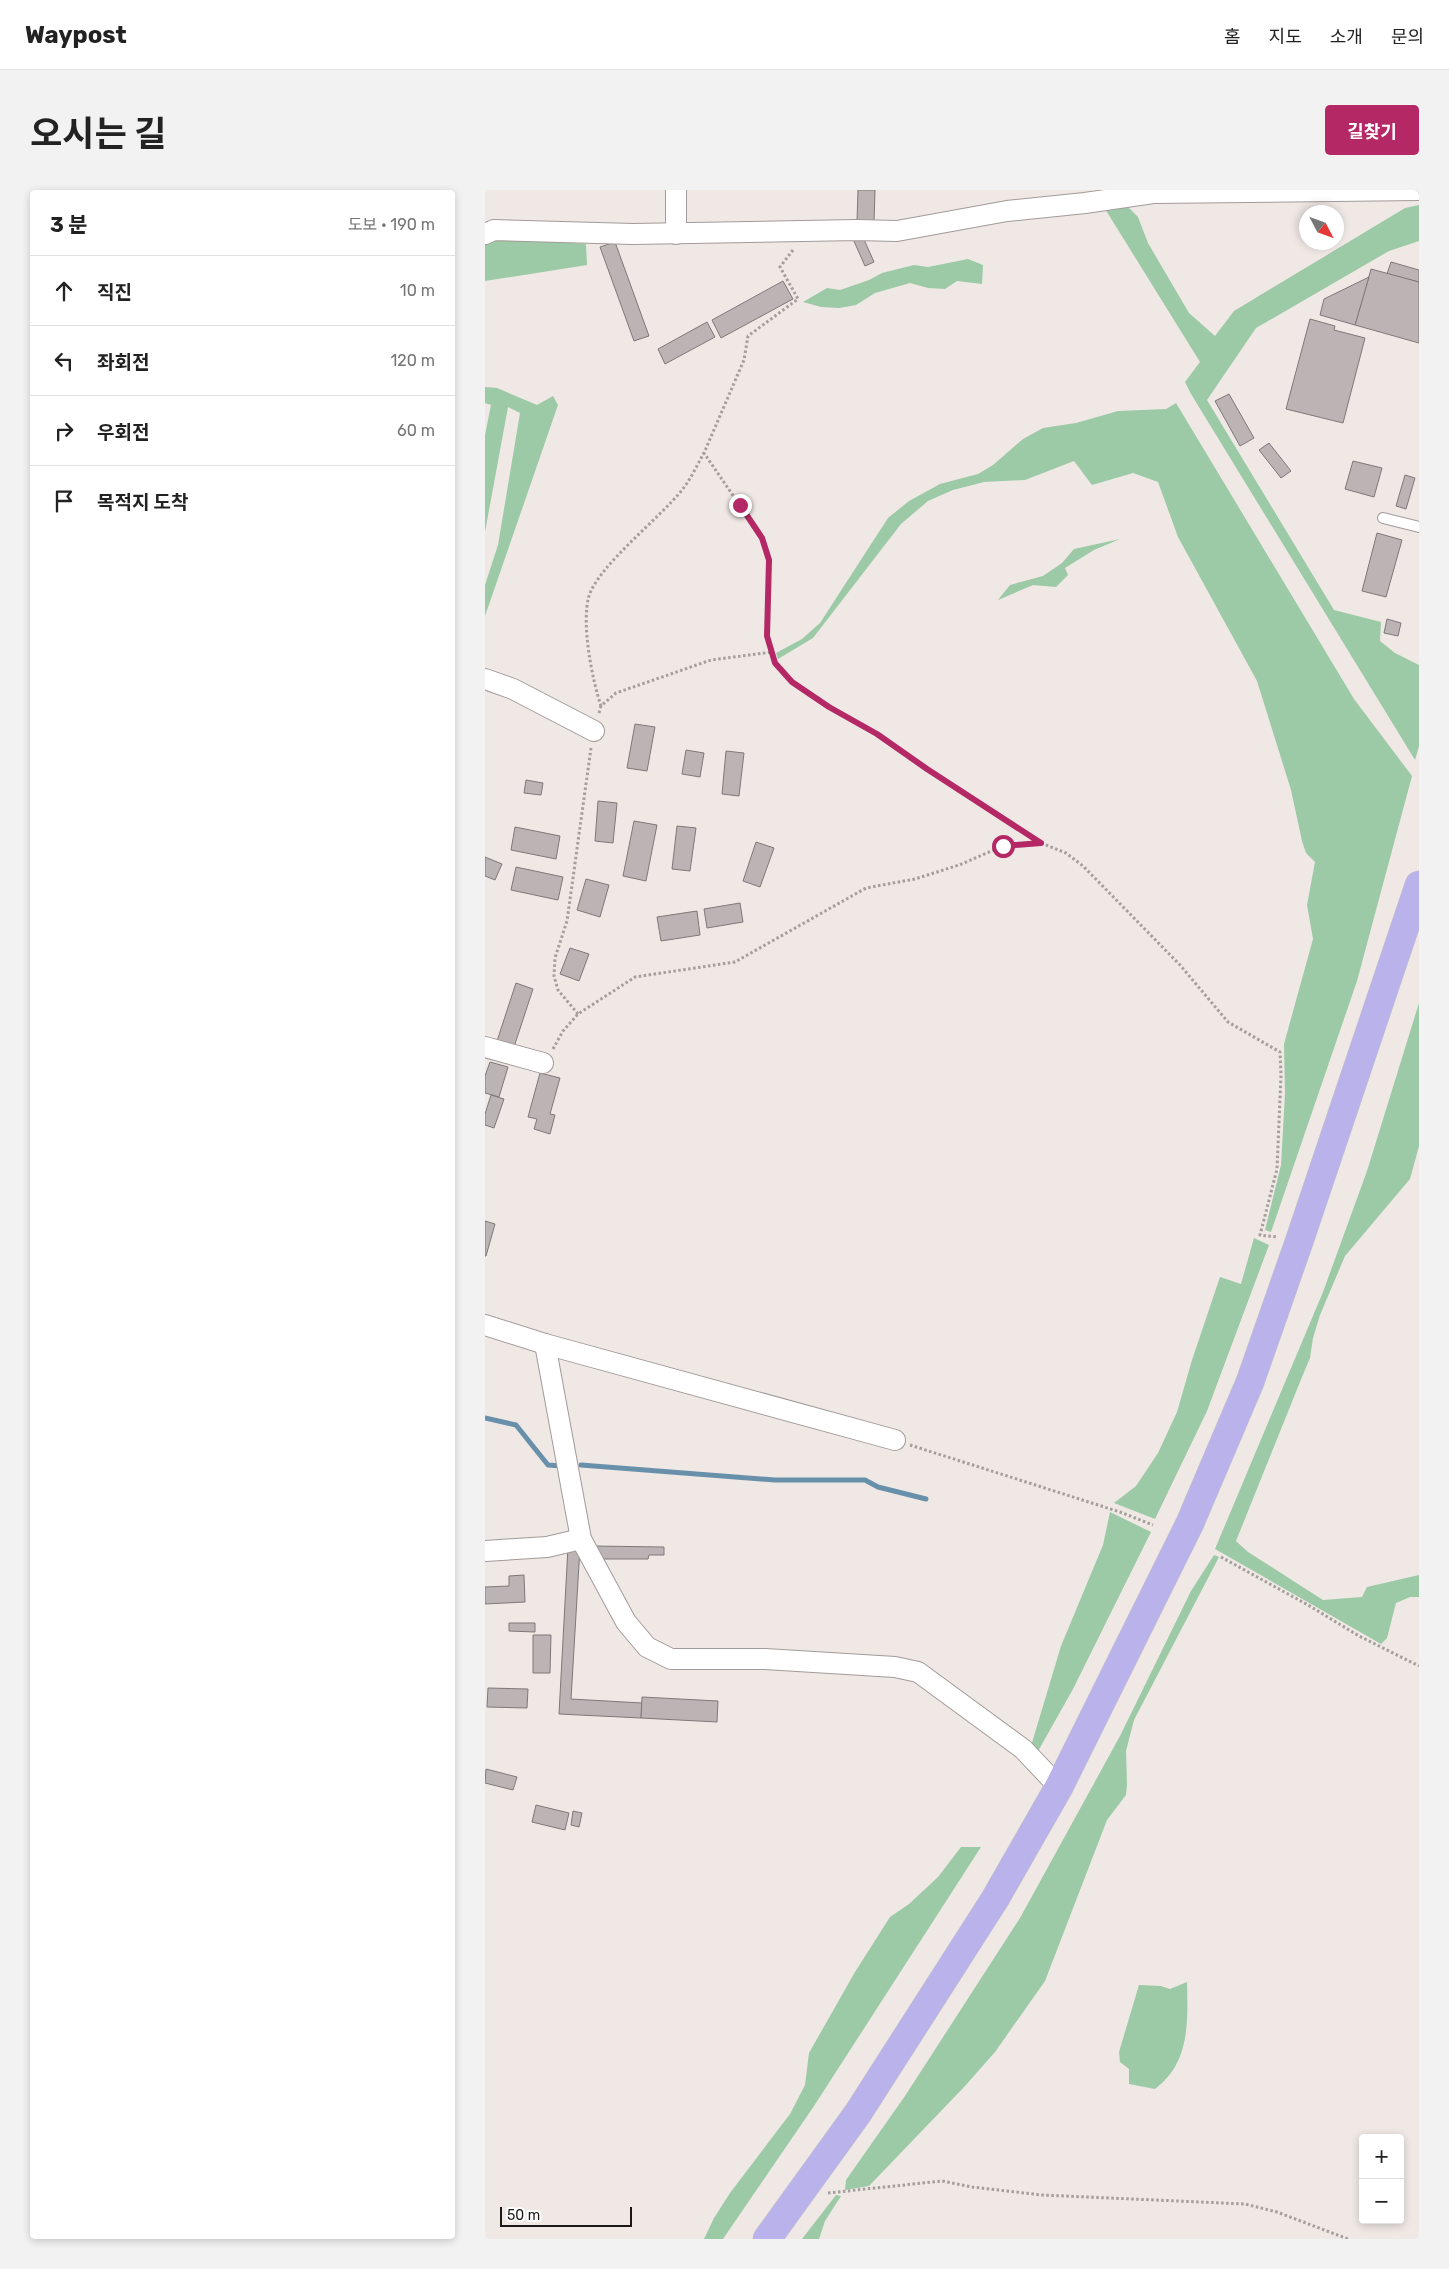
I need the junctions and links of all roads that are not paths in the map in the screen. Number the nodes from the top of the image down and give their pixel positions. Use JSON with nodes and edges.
{"nodes":[{"id":1,"x":676,"y":190,"type":"edge"},
{"id":2,"x":1419,"y":190,"type":"edge"},
{"id":3,"x":485,"y":234,"type":"edge"},
{"id":4,"x":676,"y":234,"type":"junction"},
{"id":5,"x":1383,"y":518,"type":"dead end"},
{"id":6,"x":1419,"y":527,"type":"edge"},
{"id":7,"x":485,"y":679,"type":"edge"},
{"id":8,"x":594,"y":731,"type":"road end"},
{"id":9,"x":1419,"y":886,"type":"edge"},
{"id":10,"x":485,"y":1047,"type":"edge"},
{"id":11,"x":543,"y":1063,"type":"road end"},
{"id":12,"x":485,"y":1325,"type":"edge"},
{"id":13,"x":545,"y":1344,"type":"junction"},
{"id":14,"x":895,"y":1440,"type":"road end"},
{"id":15,"x":581,"y":1539,"type":"junction"},
{"id":16,"x":485,"y":1551,"type":"edge"},
{"id":17,"x":1059,"y":1787,"type":"junction"},
{"id":18,"x":767,"y":2239,"type":"edge"}],
"edges":[{"from":1,"to":4,"type":"street"},
{"from":2,"to":4,"type":"street"},
{"from":3,"to":4,"type":"street"},
{"from":5,"to":6,"type":"lane"},
{"from":7,"to":8,"type":"street"},
{"from":9,"to":17,"type":"highway"},
{"from":10,"to":11,"type":"street"},
{"from":12,"to":13,"type":"street"},
{"from":13,"to":14,"type":"street"},
{"from":13,"to":15,"type":"street"},
{"from":15,"to":16,"type":"street"},
{"from":15,"to":17,"type":"street"},
{"from":17,"to":18,"type":"highway"}]}
